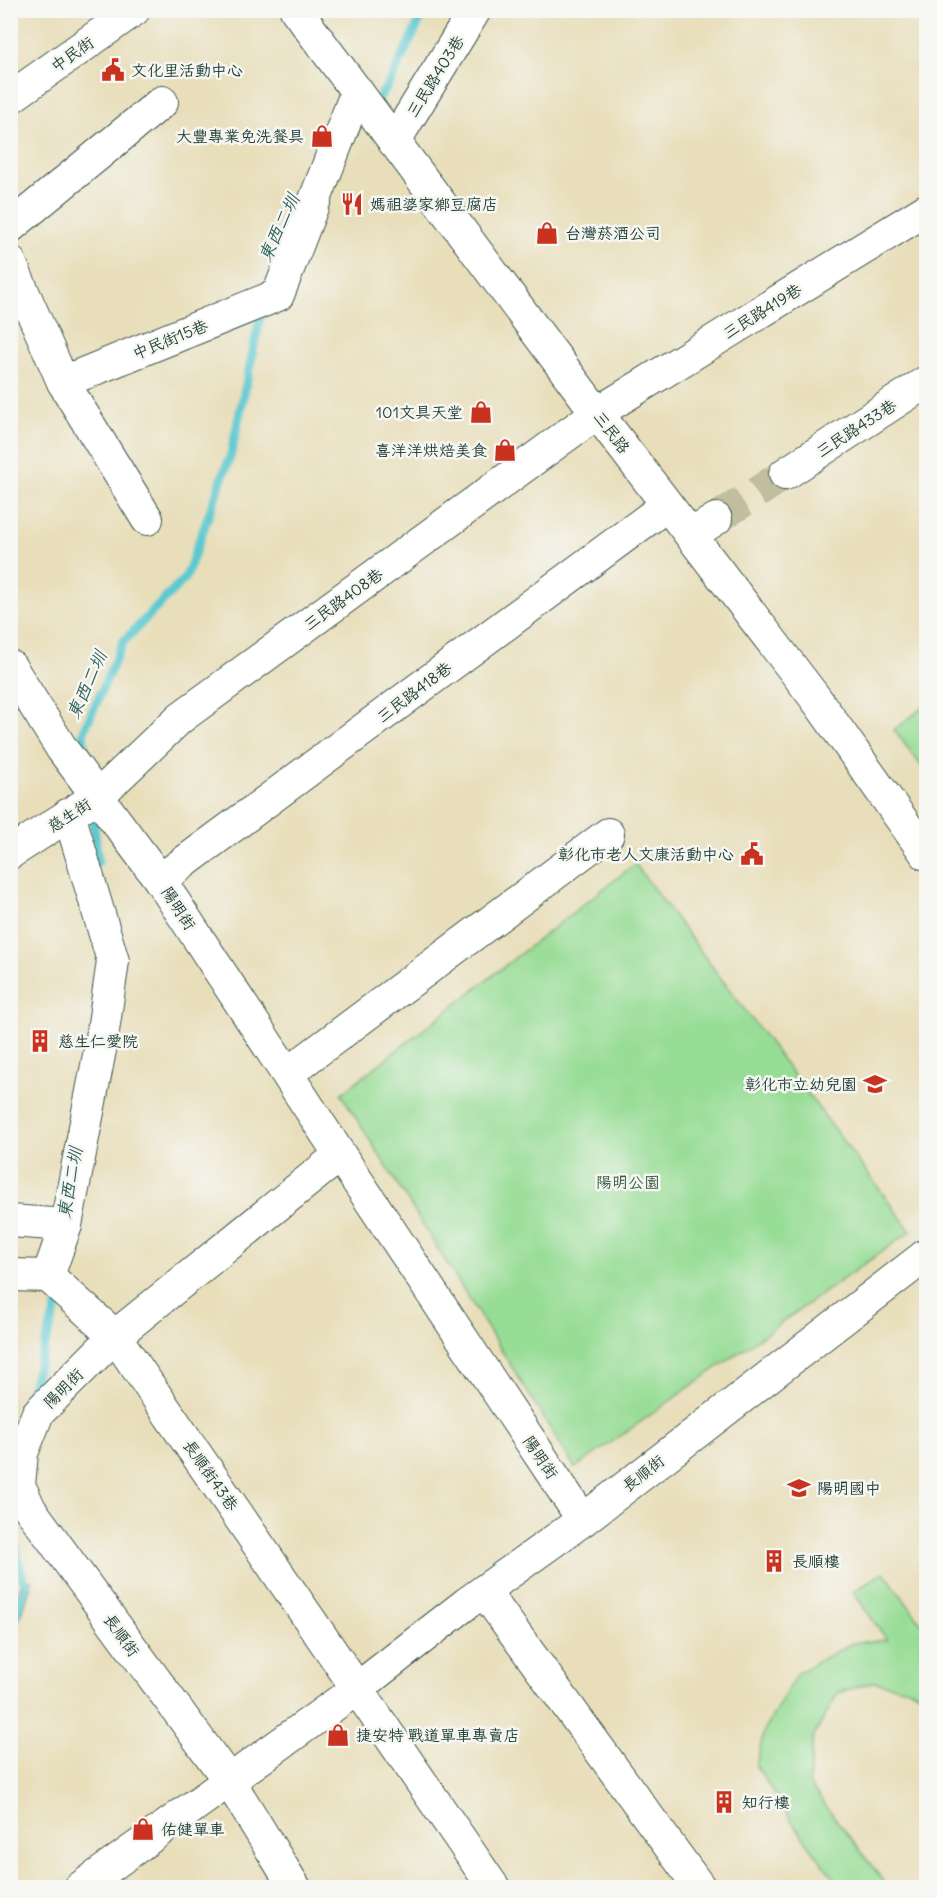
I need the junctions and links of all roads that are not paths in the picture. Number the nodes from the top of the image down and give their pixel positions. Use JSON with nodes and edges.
{"nodes":[{"id":1,"x":134,"y":10,"type":"edge"},
{"id":2,"x":296,"y":10,"type":"edge"},
{"id":3,"x":475,"y":10,"type":"edge"},
{"id":4,"x":357,"y":91,"type":"junction"},
{"id":5,"x":10,"y":98,"type":"edge"},
{"id":6,"x":162,"y":102,"type":"dead end"},
{"id":7,"x":394,"y":142,"type":"junction"},
{"id":8,"x":927,"y":210,"type":"edge"},
{"id":9,"x":10,"y":226,"type":"edge"},
{"id":10,"x":10,"y":262,"type":"edge"},
{"id":11,"x":63,"y":382,"type":"junction"},
{"id":12,"x":927,"y":382,"type":"edge"},
{"id":13,"x":597,"y":413,"type":"junction"},
{"id":14,"x":785,"y":474,"type":"tunnel mouth"},
{"id":15,"x":667,"y":505,"type":"junction"},
{"id":16,"x":147,"y":519,"type":"dead end"},
{"id":17,"x":10,"y":666,"type":"edge"},
{"id":18,"x":98,"y":796,"type":"junction"},
{"id":19,"x":69,"y":814,"type":"junction"},
{"id":20,"x":608,"y":834,"type":"dead end"},
{"id":21,"x":10,"y":854,"type":"edge"},
{"id":22,"x":927,"y":854,"type":"edge"},
{"id":23,"x":160,"y":880,"type":"junction"},
{"id":24,"x":288,"y":1073,"type":"junction"},
{"id":25,"x":340,"y":1155,"type":"junction"},
{"id":26,"x":10,"y":1221,"type":"edge"},
{"id":27,"x":66,"y":1225,"type":"junction"},
{"id":28,"x":927,"y":1255,"type":"edge"},
{"id":29,"x":10,"y":1275,"type":"edge"},
{"id":30,"x":48,"y":1276,"type":"junction"},
{"id":31,"x":115,"y":1336,"type":"junction"},
{"id":32,"x":19,"y":1485,"type":"joint"},
{"id":33,"x":583,"y":1520,"type":"junction"},
{"id":34,"x":484,"y":1591,"type":"junction"},
{"id":35,"x":358,"y":1688,"type":"junction"},
{"id":36,"x":230,"y":1782,"type":"junction"},
{"id":37,"x":80,"y":1887,"type":"edge"},
{"id":38,"x":295,"y":1887,"type":"edge"},
{"id":39,"x":494,"y":1887,"type":"edge"},
{"id":40,"x":700,"y":1887,"type":"edge"}],
"edges":[{"from":1,"to":5,"type":"street","name":"中民街"},
{"from":2,"to":4,"type":"street","name":"三民路"},
{"from":3,"to":7,"type":"street","name":"三民路403巷"},
{"from":4,"to":7,"type":"street","name":"三民路"},
{"from":4,"to":11,"type":"street","name":"中民街15巷"},
{"from":6,"to":9,"type":"street"},
{"from":7,"to":13,"type":"street","name":"三民路"},
{"from":8,"to":13,"type":"street","name":"三民路419巷"},
{"from":10,"to":11,"type":"street"},
{"from":11,"to":16,"type":"street"},
{"from":12,"to":14,"type":"street","name":"三民路433巷"},
{"from":13,"to":15,"type":"street","name":"三民路"},
{"from":13,"to":18,"type":"street","name":"三民路408巷"},
{"from":15,"to":22,"type":"street","name":"三民路"},
{"from":15,"to":23,"type":"street","name":"三民路418巷"},
{"from":17,"to":18,"type":"street","name":"陽明街"},
{"from":18,"to":19,"type":"street","name":"慈生街"},
{"from":18,"to":23,"type":"street","name":"陽明街"},
{"from":19,"to":21,"type":"street","name":"慈生街"},
{"from":19,"to":27,"type":"street"},
{"from":20,"to":24,"type":"street"},
{"from":23,"to":24,"type":"street","name":"陽明街"},
{"from":24,"to":25,"type":"street","name":"陽明街"},
{"from":25,"to":31,"type":"street","name":"陽明街"},
{"from":25,"to":33,"type":"street","name":"陽明街"},
{"from":26,"to":27,"type":"street"},
{"from":27,"to":30,"type":"street"},
{"from":28,"to":33,"type":"street","name":"長順街"},
{"from":29,"to":30,"type":"street"},
{"from":30,"to":31,"type":"street","name":"長順街43巷"},
{"from":31,"to":32,"type":"street","name":"陽明街"},
{"from":31,"to":35,"type":"street","name":"長順街43巷"},
{"from":32,"to":36,"type":"street","name":"長順街"},
{"from":33,"to":34,"type":"street","name":"長順街"},
{"from":34,"to":35,"type":"street","name":"長順街"},
{"from":34,"to":40,"type":"street"},
{"from":35,"to":36,"type":"street","name":"長順街"},
{"from":35,"to":39,"type":"street"},
{"from":36,"to":37,"type":"street","name":"長順街"},
{"from":36,"to":38,"type":"street","name":"長順街"}]}
